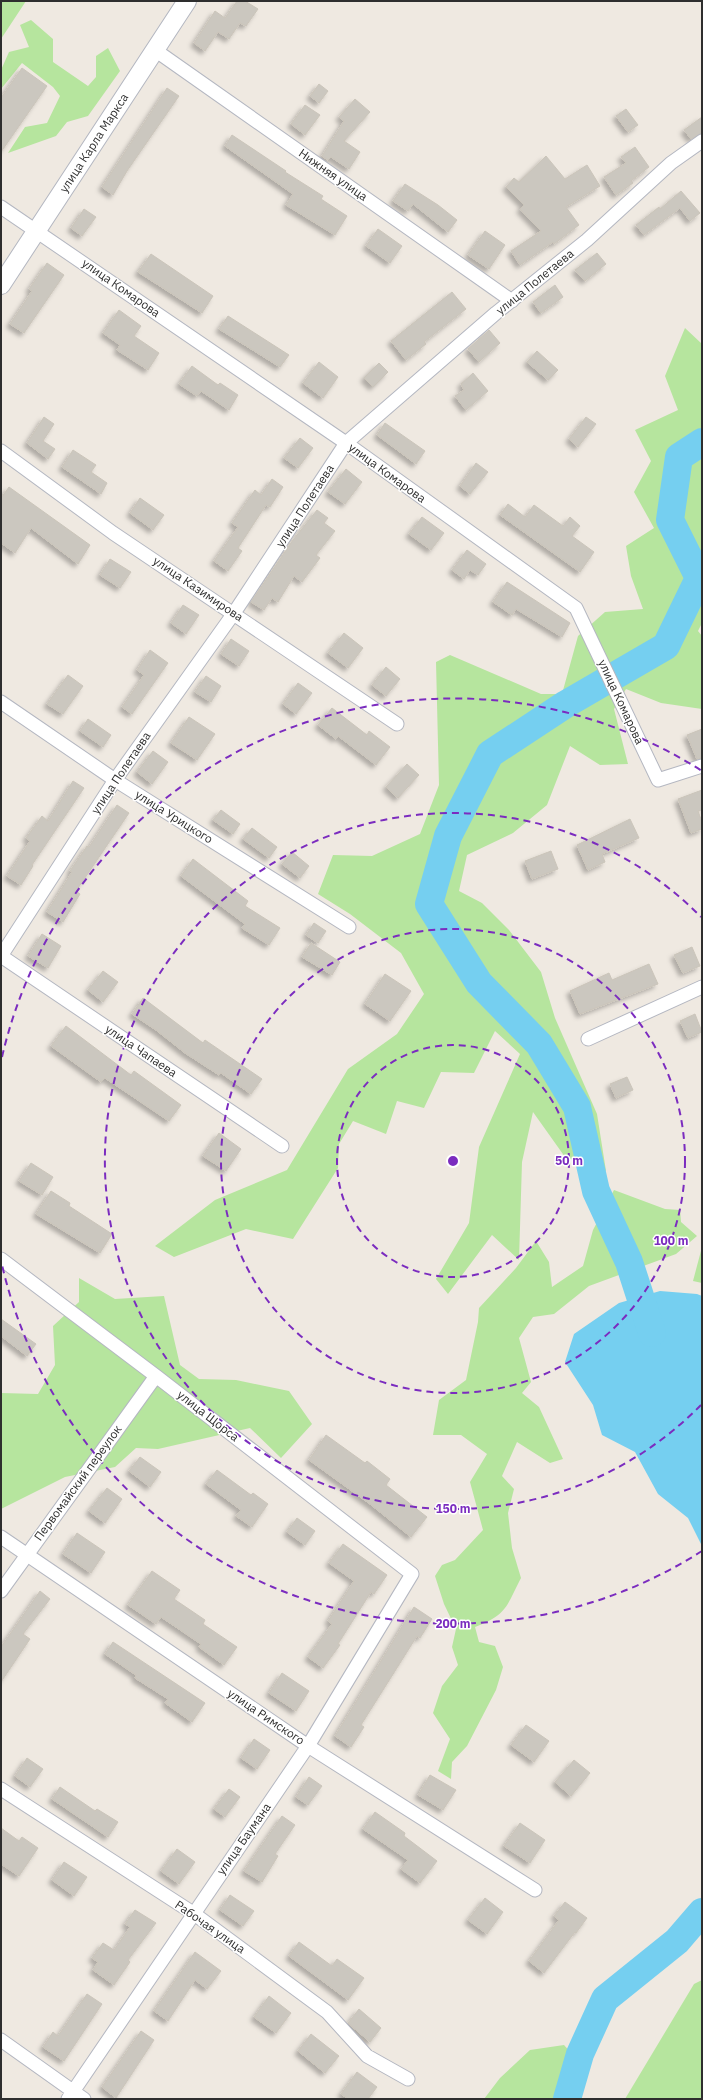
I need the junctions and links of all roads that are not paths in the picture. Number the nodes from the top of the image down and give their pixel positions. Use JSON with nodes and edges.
{"nodes":[{"id":1,"x":187,"y":1,"type":"edge"},
{"id":2,"x":155,"y":50,"type":"junction"},
{"id":3,"x":702,"y":141,"type":"edge"},
{"id":4,"x":1,"y":208,"type":"edge"},
{"id":5,"x":37,"y":230,"type":"junction"},
{"id":6,"x":1,"y":285,"type":"edge"},
{"id":7,"x":512,"y":301,"type":"junction"},
{"id":8,"x":346,"y":443,"type":"junction"},
{"id":9,"x":1,"y":451,"type":"edge"},
{"id":10,"x":234,"y":613,"type":"junction"},
{"id":11,"x":1,"y":702,"type":"edge"},
{"id":12,"x":397,"y":724,"type":"dead end"},
{"id":13,"x":702,"y":766,"type":"edge"},
{"id":14,"x":115,"y":780,"type":"junction"},
{"id":15,"x":349,"y":927,"type":"dead end"},
{"id":16,"x":1,"y":956,"type":"edge"},
{"id":17,"x":702,"y":987,"type":"edge"},
{"id":18,"x":588,"y":1039,"type":"dead end"},
{"id":19,"x":282,"y":1146,"type":"dead end"},
{"id":20,"x":1,"y":1259,"type":"edge"},
{"id":21,"x":156,"y":1376,"type":"junction"},
{"id":22,"x":1,"y":1538,"type":"edge"},
{"id":23,"x":26,"y":1554,"type":"junction"},
{"id":24,"x":412,"y":1574,"type":"joint"},
{"id":25,"x":1,"y":1591,"type":"edge"},
{"id":26,"x":308,"y":1746,"type":"junction"},
{"id":27,"x":1,"y":1789,"type":"edge"},
{"id":28,"x":535,"y":1890,"type":"dead end"},
{"id":29,"x":193,"y":1914,"type":"junction"},
{"id":30,"x":1,"y":2040,"type":"edge"},
{"id":31,"x":408,"y":2078,"type":"dead end"},
{"id":32,"x":71,"y":2095,"type":"edge"},
{"id":33,"x":84,"y":2099,"type":"edge"}],
"edges":[{"from":1,"to":2,"type":"main road","name":"улица Карла Маркса"},
{"from":2,"to":5,"type":"main road","name":"улица Карла Маркса"},
{"from":2,"to":7,"type":"street","name":"Нижняя улица"},
{"from":3,"to":7,"type":"street","name":"улица Полетаева"},
{"from":4,"to":5,"type":"street","name":"улица Комарова"},
{"from":5,"to":6,"type":"main road","name":"улица Карла Маркса"},
{"from":5,"to":8,"type":"street","name":"улица Комарова"},
{"from":7,"to":8,"type":"street","name":"улица Полетаева"},
{"from":8,"to":10,"type":"street","name":"улица Полетаева"},
{"from":8,"to":13,"type":"street","name":"улица Комарова"},
{"from":9,"to":10,"type":"street","name":"улица Казимирова"},
{"from":10,"to":12,"type":"street","name":"улица Казимирова"},
{"from":10,"to":14,"type":"street","name":"улица Полетаева"},
{"from":11,"to":14,"type":"street","name":"улица Урицкого"},
{"from":14,"to":15,"type":"street","name":"улица Урицкого"},
{"from":14,"to":16,"type":"street","name":"улица Полетаева"},
{"from":16,"to":19,"type":"street","name":"улица Чапаева"},
{"from":17,"to":18,"type":"street"},
{"from":20,"to":21,"type":"street","name":"улица Щорса"},
{"from":21,"to":23,"type":"street","name":"Первомайский переулок"},
{"from":21,"to":24,"type":"street","name":"улица Щорса"},
{"from":22,"to":23,"type":"street","name":"улица Римского"},
{"from":23,"to":25,"type":"street","name":"Первомайский переулок"},
{"from":23,"to":26,"type":"street","name":"улица Римского"},
{"from":24,"to":26,"type":"street","name":"улица Баумана"},
{"from":26,"to":28,"type":"street","name":"улица Римского"},
{"from":26,"to":29,"type":"street","name":"улица Баумана"},
{"from":27,"to":29,"type":"street","name":"Рабочая улица"},
{"from":29,"to":31,"type":"street","name":"Рабочая улица"},
{"from":29,"to":32,"type":"street","name":"улица Баумана"},
{"from":30,"to":32,"type":"street"},
{"from":32,"to":33,"type":"street"}]}
